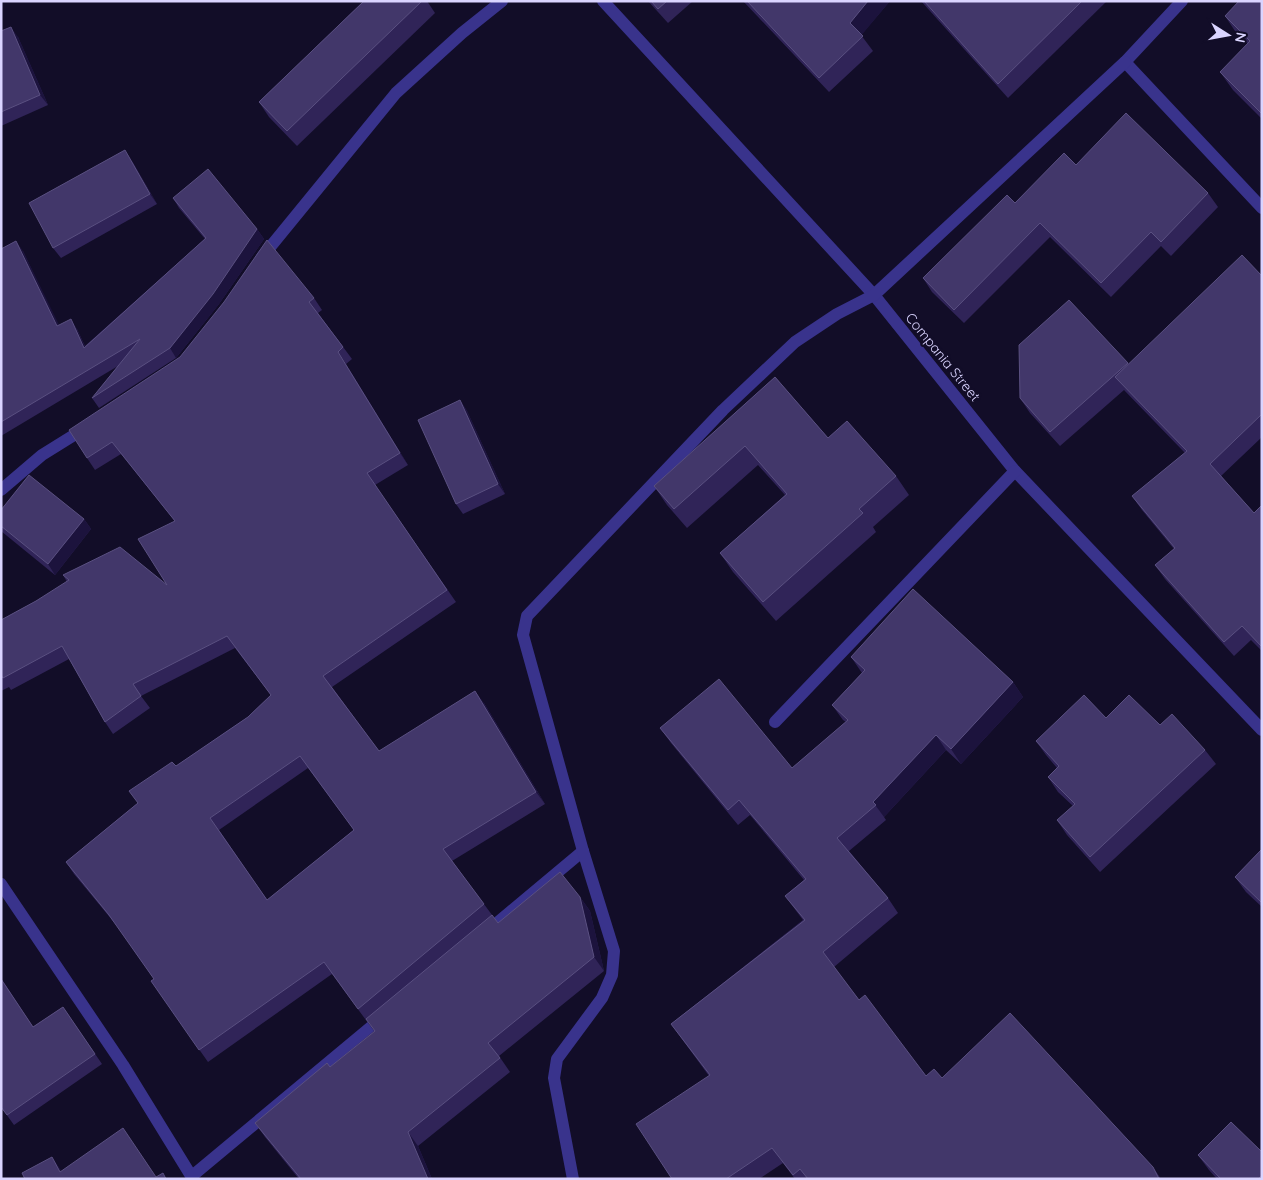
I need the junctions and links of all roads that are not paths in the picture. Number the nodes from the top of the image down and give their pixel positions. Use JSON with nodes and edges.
{"nodes":[{"id":1,"x":502,"y":1,"type":"edge"},
{"id":2,"x":604,"y":1,"type":"edge"},
{"id":3,"x":1179,"y":2,"type":"edge"},
{"id":4,"x":1125,"y":62,"type":"junction"},
{"id":5,"x":1262,"y":208,"type":"edge"},
{"id":6,"x":257,"y":264,"type":"edge"},
{"id":7,"x":874,"y":295,"type":"junction"},
{"id":8,"x":97,"y":421,"type":"edge"},
{"id":9,"x":1015,"y":471,"type":"junction"},
{"id":10,"x":1,"y":490,"type":"edge"},
{"id":11,"x":775,"y":722,"type":"dead end"},
{"id":12,"x":1262,"y":730,"type":"edge"},
{"id":13,"x":583,"y":851,"type":"junction"},
{"id":14,"x":1,"y":884,"type":"edge"},
{"id":15,"x":476,"y":940,"type":"edge"},
{"id":16,"x":391,"y":1010,"type":"edge"},
{"id":17,"x":192,"y":1177,"type":"edge"},
{"id":18,"x":572,"y":1179,"type":"edge"}],
"edges":[{"from":1,"to":6,"type":"street"},
{"from":2,"to":7,"type":"street","name":"Compania Street"},
{"from":3,"to":4,"type":"street"},
{"from":4,"to":5,"type":"street"},
{"from":4,"to":7,"type":"street"},
{"from":7,"to":9,"type":"street","name":"Compania Street"},
{"from":7,"to":13,"type":"street"},
{"from":8,"to":10,"type":"street"},
{"from":9,"to":11,"type":"street"},
{"from":9,"to":12,"type":"street","name":"Compania Street"},
{"from":13,"to":15,"type":"street"},
{"from":13,"to":18,"type":"street"},
{"from":14,"to":17,"type":"street"},
{"from":16,"to":17,"type":"street"}]}
